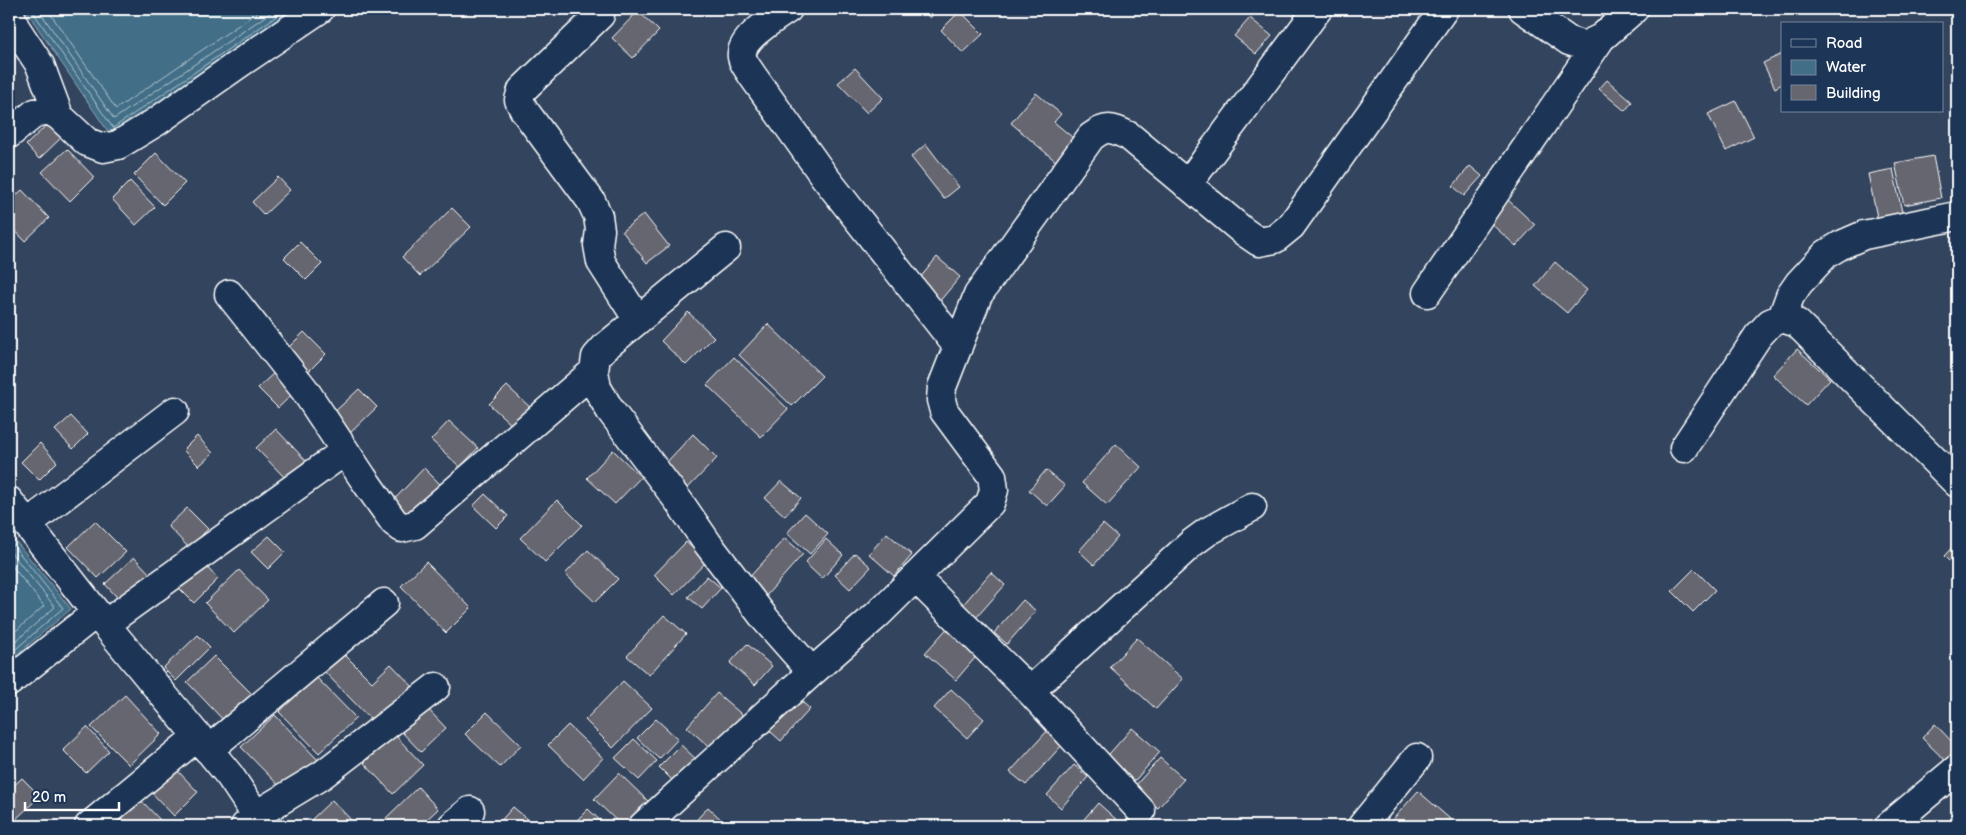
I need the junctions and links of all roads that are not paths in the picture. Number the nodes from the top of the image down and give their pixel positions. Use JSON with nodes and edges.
{"nodes":[{"id":1,"x":320,"y":9,"type":"edge"},
{"id":2,"x":788,"y":9,"type":"edge"},
{"id":3,"x":1318,"y":9,"type":"edge"},
{"id":4,"x":1444,"y":9,"type":"edge"},
{"id":5,"x":1523,"y":9,"type":"edge"},
{"id":6,"x":1634,"y":9,"type":"edge"},
{"id":7,"x":9,"y":11,"type":"edge"},
{"id":8,"x":600,"y":15,"type":"dead end"},
{"id":9,"x":1601,"y":38,"type":"junction"},
{"id":10,"x":59,"y":116,"type":"junction"},
{"id":11,"x":9,"y":134,"type":"edge"},
{"id":12,"x":1188,"y":185,"type":"junction"},
{"id":13,"x":1957,"y":216,"type":"edge"},
{"id":14,"x":726,"y":248,"type":"dead end"},
{"id":15,"x":1427,"y":293,"type":"dead end"},
{"id":16,"x":229,"y":294,"type":"dead end"},
{"id":17,"x":1782,"y":318,"type":"junction"},
{"id":18,"x":638,"y":320,"type":"junction"},
{"id":19,"x":958,"y":346,"type":"junction"},
{"id":20,"x":594,"y":371,"type":"junction"},
{"id":21,"x":175,"y":410,"type":"dead end"},
{"id":22,"x":1684,"y":448,"type":"dead end"},
{"id":23,"x":345,"y":451,"type":"junction"},
{"id":24,"x":1957,"y":483,"type":"edge"},
{"id":25,"x":9,"y":501,"type":"edge"},
{"id":26,"x":1252,"y":506,"type":"dead end"},
{"id":27,"x":27,"y":524,"type":"junction"},
{"id":28,"x":915,"y":577,"type":"junction"},
{"id":29,"x":384,"y":603,"type":"dead end"},
{"id":30,"x":100,"y":618,"type":"junction"},
{"id":31,"x":812,"y":672,"type":"junction"},
{"id":32,"x":9,"y":682,"type":"edge"},
{"id":33,"x":436,"y":687,"type":"dead end"},
{"id":34,"x":1030,"y":691,"type":"junction"},
{"id":35,"x":203,"y":743,"type":"junction"},
{"id":36,"x":1417,"y":758,"type":"dead end"},
{"id":37,"x":1957,"y":769,"type":"edge"},
{"id":38,"x":1141,"y":811,"type":"dead end"},
{"id":39,"x":251,"y":821,"type":"edge"},
{"id":40,"x":90,"y":826,"type":"edge"},
{"id":41,"x":643,"y":826,"type":"edge"},
{"id":42,"x":1362,"y":826,"type":"edge"},
{"id":43,"x":1889,"y":826,"type":"edge"}],
"edges":[{"from":1,"to":10,"type":"street"},
{"from":2,"to":19,"type":"street"},
{"from":3,"to":12,"type":"street"},
{"from":4,"to":12,"type":"street"},
{"from":5,"to":9,"type":"street"},
{"from":6,"to":9,"type":"street"},
{"from":7,"to":10,"type":"street"},
{"from":8,"to":18,"type":"street"},
{"from":9,"to":15,"type":"street"},
{"from":10,"to":11,"type":"street"},
{"from":12,"to":19,"type":"street"},
{"from":13,"to":17,"type":"street"},
{"from":14,"to":18,"type":"street"},
{"from":16,"to":23,"type":"street"},
{"from":17,"to":22,"type":"street"},
{"from":17,"to":24,"type":"street"},
{"from":18,"to":20,"type":"street"},
{"from":19,"to":28,"type":"street"},
{"from":20,"to":23,"type":"street"},
{"from":20,"to":31,"type":"street"},
{"from":21,"to":27,"type":"street"},
{"from":23,"to":30,"type":"street"},
{"from":25,"to":27,"type":"street"},
{"from":26,"to":34,"type":"street"},
{"from":27,"to":30,"type":"street"},
{"from":28,"to":31,"type":"street"},
{"from":28,"to":34,"type":"street"},
{"from":29,"to":35,"type":"street"},
{"from":30,"to":32,"type":"street"},
{"from":30,"to":35,"type":"street"},
{"from":31,"to":41,"type":"street"},
{"from":33,"to":39,"type":"street"},
{"from":34,"to":38,"type":"street"},
{"from":35,"to":39,"type":"street"},
{"from":35,"to":40,"type":"street"},
{"from":36,"to":42,"type":"street"},
{"from":37,"to":43,"type":"street"}]}
